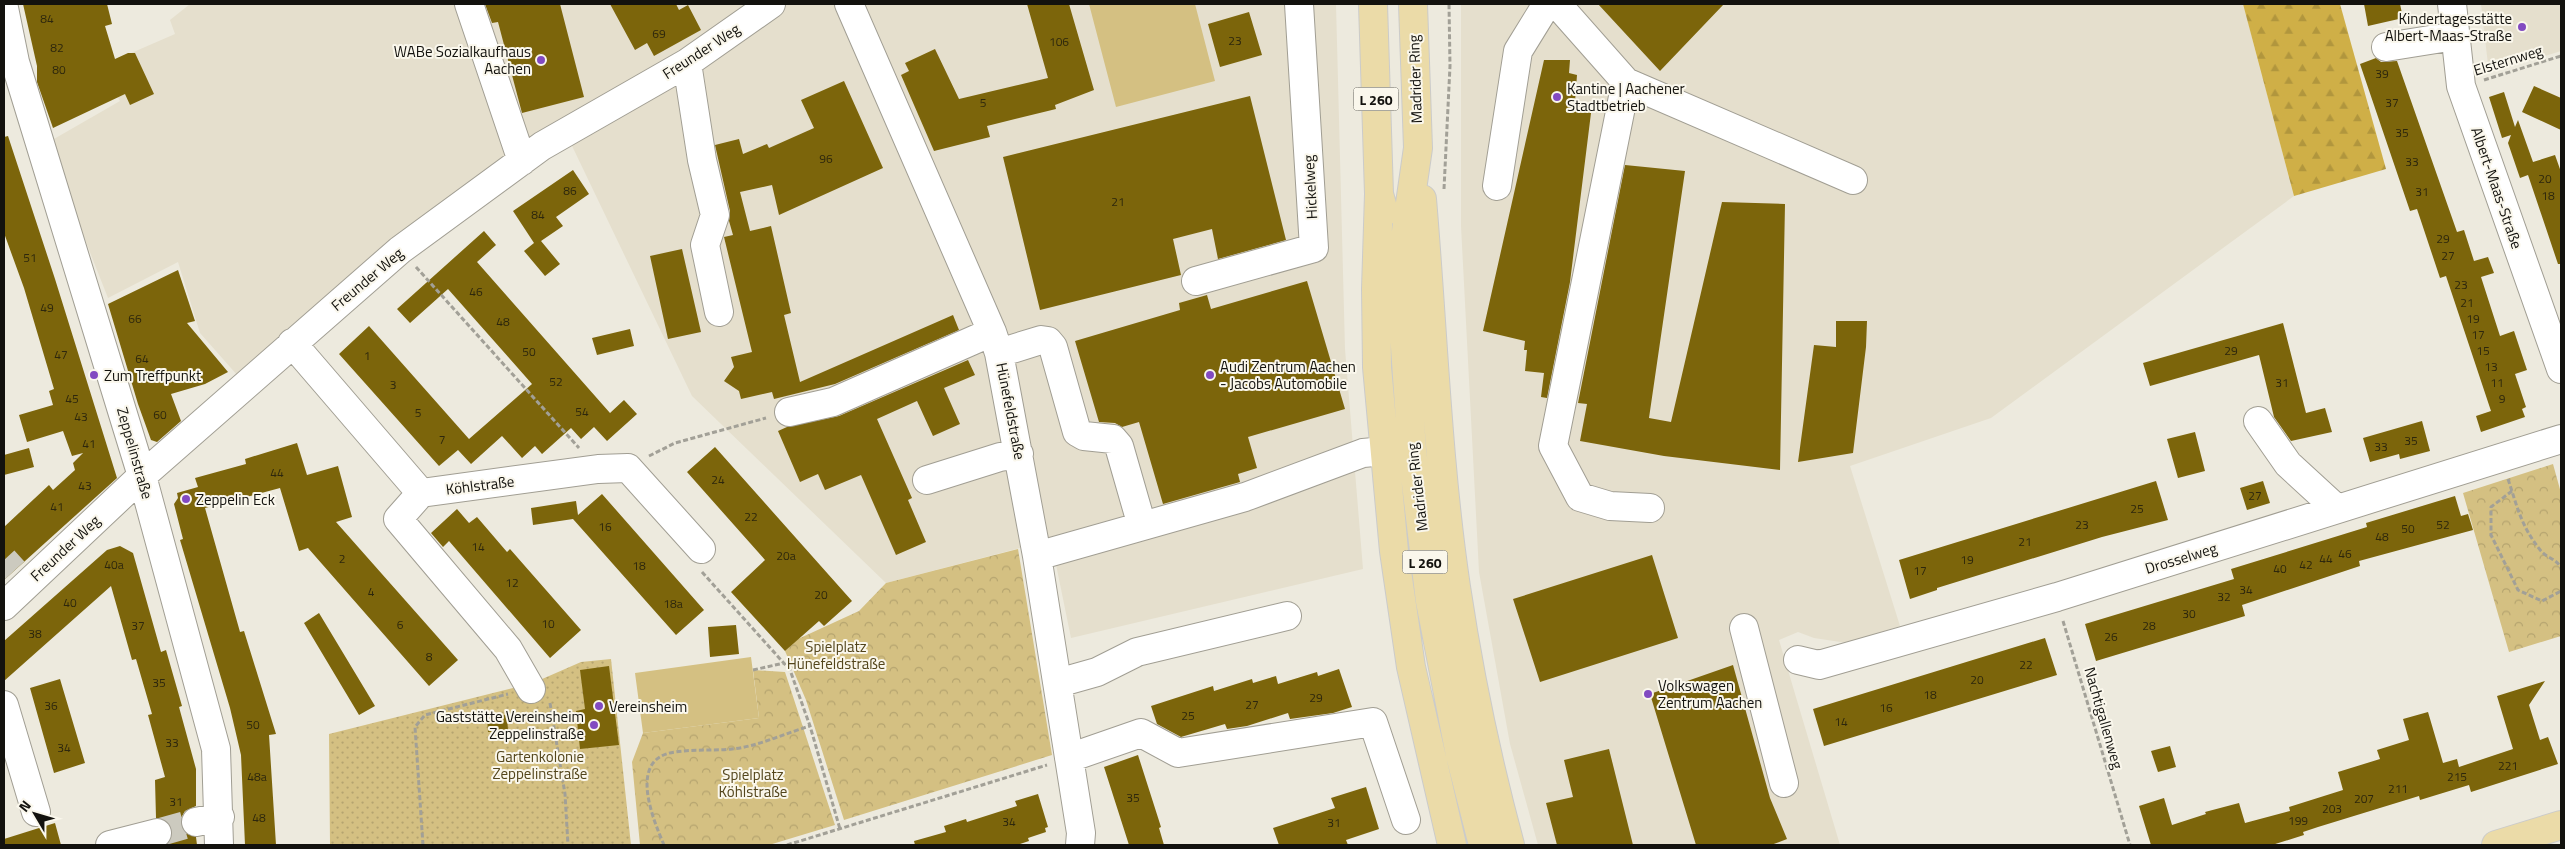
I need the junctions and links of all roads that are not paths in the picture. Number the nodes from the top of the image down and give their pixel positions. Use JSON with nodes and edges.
{"nodes":[{"id":1,"x":469,"y":4,"type":"edge"},
{"id":2,"x":771,"y":4,"type":"edge"},
{"id":3,"x":849,"y":4,"type":"edge"},
{"id":4,"x":1298,"y":4,"type":"edge"},
{"id":5,"x":1373,"y":4,"type":"edge"},
{"id":6,"x":1413,"y":4,"type":"edge"},
{"id":7,"x":1547,"y":4,"type":"edge"},
{"id":8,"x":1557,"y":4,"type":"edge"},
{"id":9,"x":2452,"y":4,"type":"edge"},
{"id":10,"x":4,"y":8,"type":"edge"},
{"id":11,"x":2456,"y":36,"type":"junction"},
{"id":12,"x":2386,"y":47,"type":"dead end"},
{"id":13,"x":687,"y":63,"type":"junction"},
{"id":14,"x":1626,"y":82,"type":"junction"},
{"id":15,"x":1418,"y":148,"type":"junction"},
{"id":16,"x":522,"y":161,"type":"junction"},
{"id":17,"x":1854,"y":180,"type":"dead end"},
{"id":18,"x":1497,"y":186,"type":"dead end"},
{"id":19,"x":1379,"y":194,"type":"junction"},
{"id":20,"x":1400,"y":273,"type":"junction"},
{"id":21,"x":1196,"y":281,"type":"dead end"},
{"id":22,"x":720,"y":312,"type":"dead end"},
{"id":23,"x":292,"y":343,"type":"junction"},
{"id":24,"x":996,"y":343,"type":"junction"},
{"id":25,"x":2561,"y":369,"type":"edge"},
{"id":26,"x":789,"y":412,"type":"road end"},
{"id":27,"x":2258,"y":421,"type":"dead end"},
{"id":28,"x":2561,"y":439,"type":"edge"},
{"id":29,"x":1385,"y":451,"type":"junction"},
{"id":30,"x":1019,"y":454,"type":"junction"},
{"id":31,"x":142,"y":476,"type":"junction"},
{"id":32,"x":927,"y":480,"type":"dead end"},
{"id":33,"x":421,"y":493,"type":"junction"},
{"id":34,"x":1650,"y":508,"type":"dead end"},
{"id":35,"x":2337,"y":509,"type":"junction"},
{"id":36,"x":1142,"y":526,"type":"junction"},
{"id":37,"x":701,"y":549,"type":"road end"},
{"id":38,"x":1037,"y":556,"type":"junction"},
{"id":39,"x":4,"y":606,"type":"edge"},
{"id":40,"x":1287,"y":616,"type":"dead end"},
{"id":41,"x":1744,"y":628,"type":"dead end"},
{"id":42,"x":1798,"y":660,"type":"dead end"},
{"id":43,"x":1058,"y":684,"type":"junction"},
{"id":44,"x":531,"y":689,"type":"road end"},
{"id":45,"x":4,"y":705,"type":"edge"},
{"id":46,"x":1069,"y":758,"type":"junction"},
{"id":47,"x":1784,"y":783,"type":"dead end"},
{"id":48,"x":36,"y":812,"type":"dead end"},
{"id":49,"x":1406,"y":820,"type":"dead end"},
{"id":50,"x":2561,"y":825,"type":"edge"},
{"id":51,"x":210,"y":831,"type":"edge"},
{"id":52,"x":157,"y":833,"type":"tunnel mouth"},
{"id":53,"x":2505,"y":844,"type":"edge"},
{"id":54,"x":110,"y":845,"type":"edge"},
{"id":55,"x":1080,"y":845,"type":"edge"},
{"id":56,"x":1452,"y":845,"type":"edge"},
{"id":57,"x":1483,"y":845,"type":"edge"},
{"id":58,"x":1510,"y":845,"type":"edge"}],
"edges":[{"from":1,"to":16,"type":"street"},
{"from":2,"to":13,"type":"street","name":"Freunder Weg"},
{"from":3,"to":24,"type":"street","name":"Hünefeldstraße"},
{"from":4,"to":21,"type":"street","name":"Hickelweg"},
{"from":5,"to":19,"type":"main road","name":"Madrider Ring","number":"L 260"},
{"from":6,"to":15,"type":"main road","name":"Madrider Ring","number":"L 260"},
{"from":7,"to":18,"type":"street"},
{"from":8,"to":14,"type":"street"},
{"from":9,"to":11,"type":"street","name":"Albert-Maas-Straße"},
{"from":10,"to":31,"type":"street","name":"Zeppelinstraße"},
{"from":11,"to":12,"type":"street"},
{"from":11,"to":25,"type":"street","name":"Albert-Maas-Straße"},
{"from":13,"to":16,"type":"street","name":"Freunder Weg"},
{"from":13,"to":22,"type":"street"},
{"from":14,"to":17,"type":"street"},
{"from":14,"to":34,"type":"street"},
{"from":15,"to":20,"type":"main road","name":"Madrider Ring","number":"L 260"},
{"from":15,"to":58,"type":"main road"},
{"from":16,"to":23,"type":"street","name":"Freunder Weg"},
{"from":19,"to":20,"type":"main road","name":"Madrider Ring","number":"L 260"},
{"from":19,"to":29,"type":"main road"},
{"from":20,"to":57,"type":"main road","name":"Madrider Ring","number":"L 260"},
{"from":23,"to":31,"type":"street","name":"Freunder Weg"},
{"from":23,"to":33,"type":"street"},
{"from":24,"to":26,"type":"street"},
{"from":24,"to":30,"type":"street","name":"Hünefeldstraße"},
{"from":24,"to":36,"type":"street"},
{"from":27,"to":35,"type":"street"},
{"from":28,"to":35,"type":"street","name":"Drosselweg"},
{"from":29,"to":36,"type":"street"},
{"from":29,"to":56,"type":"main road"},
{"from":30,"to":32,"type":"street"},
{"from":30,"to":38,"type":"street","name":"Hünefeldstraße"},
{"from":31,"to":39,"type":"street","name":"Freunder Weg"},
{"from":31,"to":51,"type":"street","name":"Zeppelinstraße"},
{"from":33,"to":37,"type":"street","name":"Köhlstraße"},
{"from":33,"to":44,"type":"street"},
{"from":35,"to":42,"type":"street","name":"Drosselweg"},
{"from":36,"to":38,"type":"street"},
{"from":38,"to":43,"type":"street","name":"Hünefeldstraße"},
{"from":40,"to":43,"type":"street"},
{"from":41,"to":47,"type":"street"},
{"from":43,"to":46,"type":"street","name":"Hünefeldstraße"},
{"from":45,"to":48,"type":"street"},
{"from":46,"to":49,"type":"street"},
{"from":46,"to":55,"type":"street","name":"Hünefeldstraße"},
{"from":50,"to":53,"type":"main road"},
{"from":52,"to":54,"type":"street"}]}
